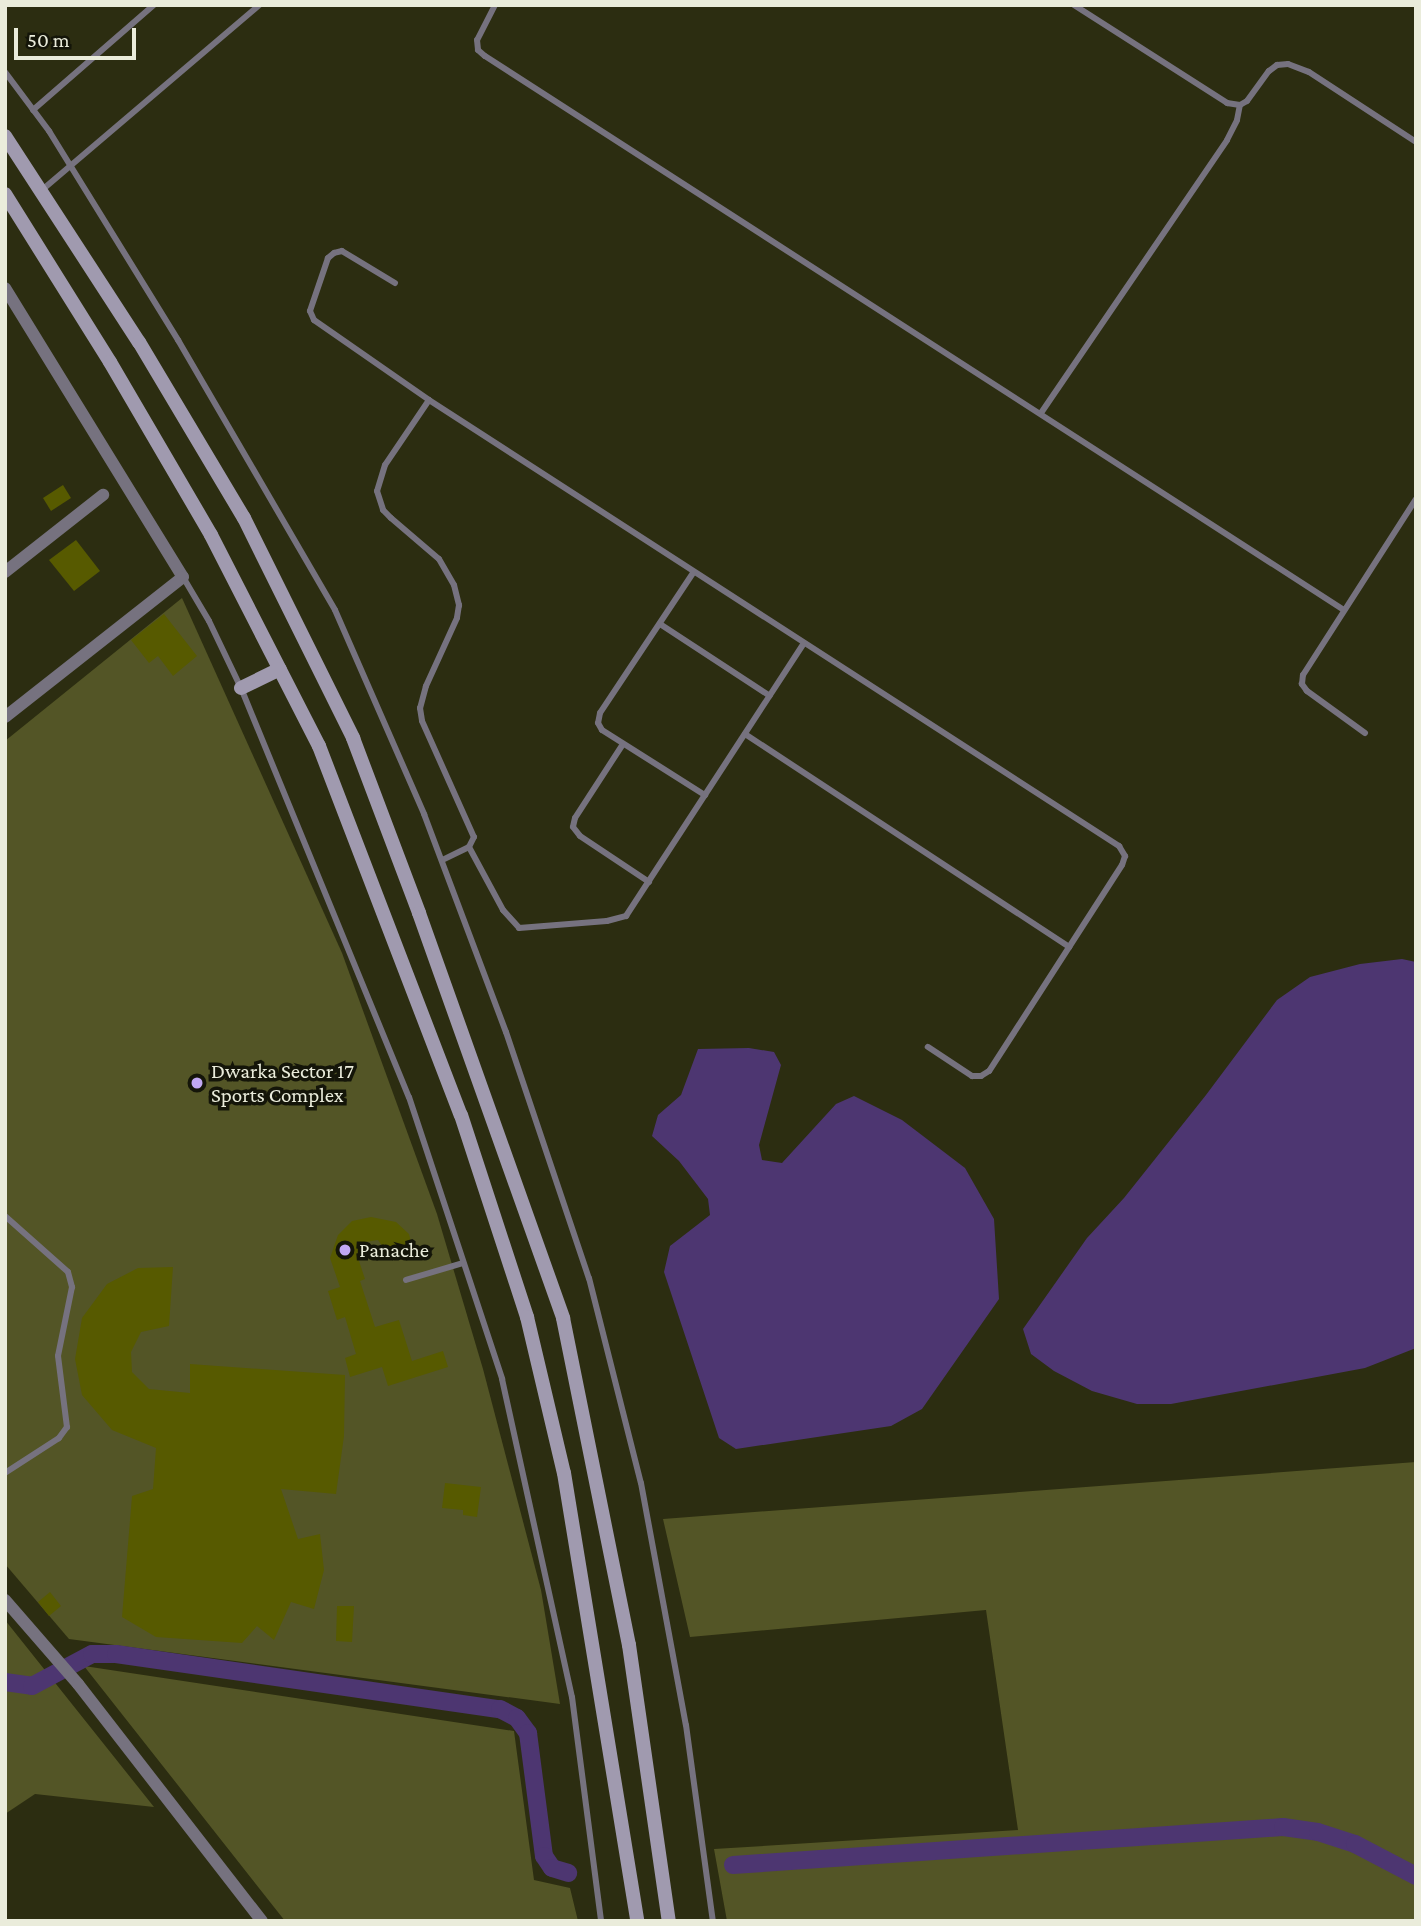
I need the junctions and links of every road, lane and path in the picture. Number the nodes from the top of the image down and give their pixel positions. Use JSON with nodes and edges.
{"nodes":[{"id":1,"x":154,"y":5,"type":"edge"},
{"id":2,"x":259,"y":5,"type":"edge"},
{"id":3,"x":495,"y":5,"type":"edge"},
{"id":4,"x":1074,"y":5,"type":"edge"},
{"id":5,"x":5,"y":72,"type":"edge"},
{"id":6,"x":1240,"y":105,"type":"junction"},
{"id":7,"x":33,"y":110,"type":"junction"},
{"id":8,"x":5,"y":136,"type":"edge"},
{"id":9,"x":1416,"y":142,"type":"edge"},
{"id":10,"x":70,"y":165,"type":"junction"},
{"id":11,"x":41,"y":191,"type":"junction"},
{"id":12,"x":5,"y":194,"type":"edge"},
{"id":13,"x":395,"y":283,"type":"dead end"},
{"id":14,"x":5,"y":288,"type":"edge"},
{"id":15,"x":429,"y":400,"type":"junction"},
{"id":16,"x":1041,"y":414,"type":"junction"},
{"id":17,"x":103,"y":495,"type":"dead end"},
{"id":18,"x":1416,"y":499,"type":"edge"},
{"id":19,"x":5,"y":572,"type":"edge"},
{"id":20,"x":694,"y":573,"type":"junction"},
{"id":21,"x":183,"y":577,"type":"junction"},
{"id":22,"x":1344,"y":610,"type":"junction"},
{"id":23,"x":660,"y":624,"type":"junction"},
{"id":24,"x":803,"y":644,"type":"junction"},
{"id":25,"x":280,"y":669,"type":"junction"},
{"id":26,"x":241,"y":688,"type":"junction"},
{"id":27,"x":770,"y":696,"type":"junction"},
{"id":28,"x":5,"y":717,"type":"edge"},
{"id":29,"x":1365,"y":733,"type":"dead end"},
{"id":30,"x":745,"y":734,"type":"junction"},
{"id":31,"x":624,"y":744,"type":"junction"},
{"id":32,"x":705,"y":795,"type":"junction"},
{"id":33,"x":469,"y":847,"type":"junction"},
{"id":34,"x":442,"y":860,"type":"junction"},
{"id":35,"x":649,"y":882,"type":"junction"},
{"id":36,"x":1069,"y":947,"type":"junction"},
{"id":37,"x":928,"y":1047,"type":"dead end"},
{"id":38,"x":5,"y":1216,"type":"edge"},
{"id":39,"x":463,"y":1263,"type":"junction"},
{"id":40,"x":406,"y":1280,"type":"dead end"},
{"id":41,"x":5,"y":1473,"type":"edge"},
{"id":42,"x":5,"y":1600,"type":"edge"},
{"id":43,"x":262,"y":1921,"type":"edge"},
{"id":44,"x":601,"y":1921,"type":"edge"},
{"id":45,"x":637,"y":1921,"type":"edge"},
{"id":46,"x":669,"y":1921,"type":"edge"},
{"id":47,"x":713,"y":1921,"type":"edge"}],
"edges":[{"from":1,"to":7,"type":"lane"},
{"from":2,"to":10,"type":"lane"},
{"from":3,"to":16,"type":"lane"},
{"from":4,"to":6,"type":"lane"},
{"from":5,"to":7,"type":"lane"},
{"from":6,"to":9,"type":"lane"},
{"from":6,"to":16,"type":"lane"},
{"from":7,"to":10,"type":"lane"},
{"from":8,"to":11,"type":"main road"},
{"from":10,"to":11,"type":"lane"},
{"from":10,"to":34,"type":"lane"},
{"from":11,"to":46,"type":"main road"},
{"from":12,"to":25,"type":"main road"},
{"from":13,"to":15,"type":"lane"},
{"from":14,"to":21,"type":"street"},
{"from":15,"to":20,"type":"lane"},
{"from":15,"to":33,"type":"lane"},
{"from":16,"to":22,"type":"lane"},
{"from":17,"to":19,"type":"street"},
{"from":18,"to":22,"type":"lane"},
{"from":20,"to":23,"type":"lane"},
{"from":20,"to":24,"type":"lane"},
{"from":21,"to":26,"type":"lane"},
{"from":21,"to":28,"type":"street"},
{"from":22,"to":29,"type":"lane"},
{"from":23,"to":27,"type":"lane"},
{"from":23,"to":31,"type":"lane"},
{"from":24,"to":27,"type":"lane"},
{"from":24,"to":36,"type":"lane"},
{"from":25,"to":26,"type":"main road"},
{"from":25,"to":45,"type":"main road"},
{"from":26,"to":39,"type":"lane"},
{"from":27,"to":30,"type":"lane"},
{"from":30,"to":32,"type":"lane"},
{"from":30,"to":36,"type":"lane"},
{"from":31,"to":32,"type":"lane"},
{"from":31,"to":35,"type":"lane"},
{"from":32,"to":35,"type":"lane"},
{"from":33,"to":34,"type":"lane"},
{"from":33,"to":35,"type":"lane"},
{"from":34,"to":47,"type":"lane"},
{"from":36,"to":37,"type":"lane"},
{"from":38,"to":41,"type":"lane"},
{"from":39,"to":40,"type":"lane"},
{"from":39,"to":44,"type":"lane"},
{"from":42,"to":43,"type":"street"}]}
